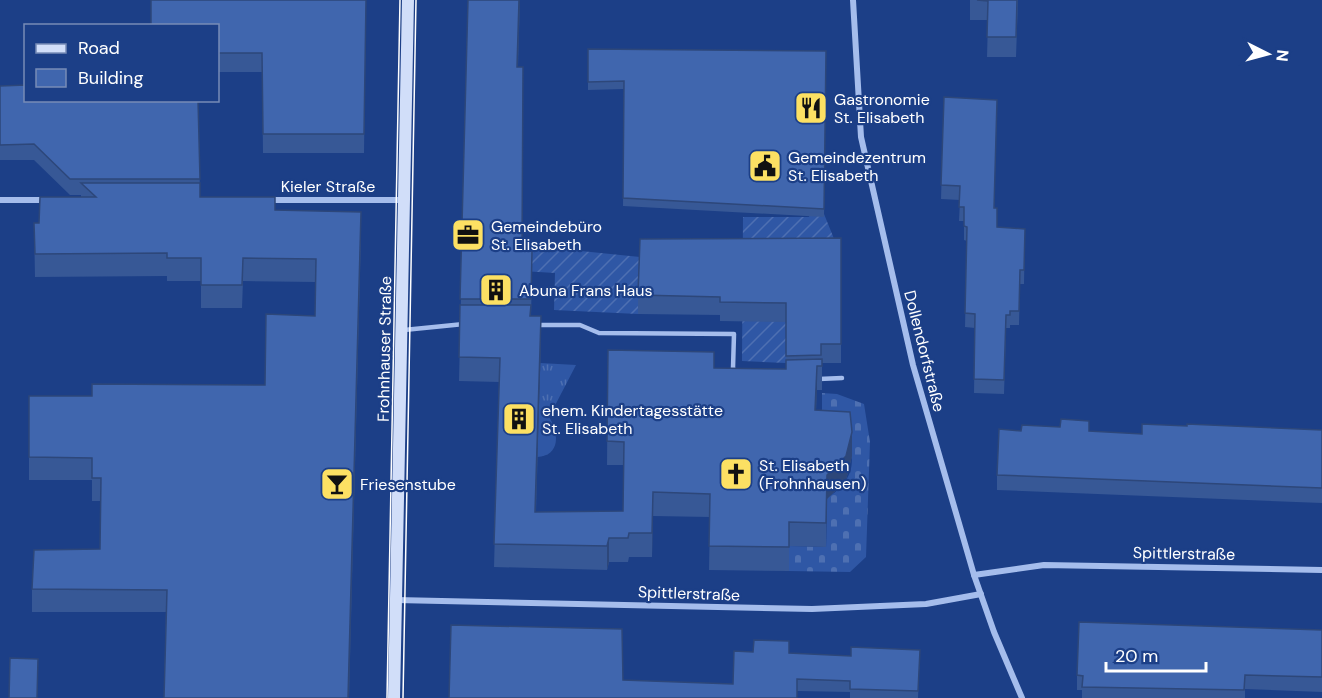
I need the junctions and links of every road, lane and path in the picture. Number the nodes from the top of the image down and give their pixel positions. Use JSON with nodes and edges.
{"nodes":[{"id":1,"x":408,"y":0,"type":"edge"},
{"id":2,"x":853,"y":0,"type":"edge"},
{"id":3,"x":0,"y":200,"type":"edge"},
{"id":4,"x":59,"y":200,"type":"edge"},
{"id":5,"x":261,"y":200,"type":"edge"},
{"id":6,"x":404,"y":200,"type":"junction"},
{"id":7,"x":471,"y":324,"type":"edge"},
{"id":8,"x":526,"y":325,"type":"edge"},
{"id":9,"x":401,"y":330,"type":"junction"},
{"id":10,"x":842,"y":378,"type":"dead end"},
{"id":11,"x":807,"y":379,"type":"edge"},
{"id":12,"x":739,"y":380,"type":"edge"},
{"id":13,"x":1322,"y":570,"type":"edge"},
{"id":14,"x":974,"y":575,"type":"junction"},
{"id":15,"x":981,"y":594,"type":"junction"},
{"id":16,"x":396,"y":600,"type":"junction"},
{"id":17,"x":394,"y":698,"type":"edge"},
{"id":18,"x":1022,"y":698,"type":"edge"}],
"edges":[{"from":1,"to":6,"type":"main road","name":"Frohnhauser Straße"},
{"from":2,"to":14,"type":"street","name":"Dollendorfstraße"},
{"from":3,"to":4,"type":"street"},
{"from":5,"to":6,"type":"street","name":"Kieler Straße"},
{"from":6,"to":9,"type":"main road","name":"Frohnhauser Straße"},
{"from":7,"to":9,"type":"lane"},
{"from":8,"to":12,"type":"lane"},
{"from":9,"to":16,"type":"main road","name":"Frohnhauser Straße"},
{"from":10,"to":11,"type":"lane"},
{"from":13,"to":14,"type":"street","name":"Spittlerstraße"},
{"from":14,"to":15,"type":"street","name":"Dollendorfstraße"},
{"from":15,"to":16,"type":"street","name":"Spittlerstraße"},
{"from":15,"to":18,"type":"street","name":"Dollendorfstraße"},
{"from":16,"to":17,"type":"main road","name":"Frohnhauser Straße"}]}
